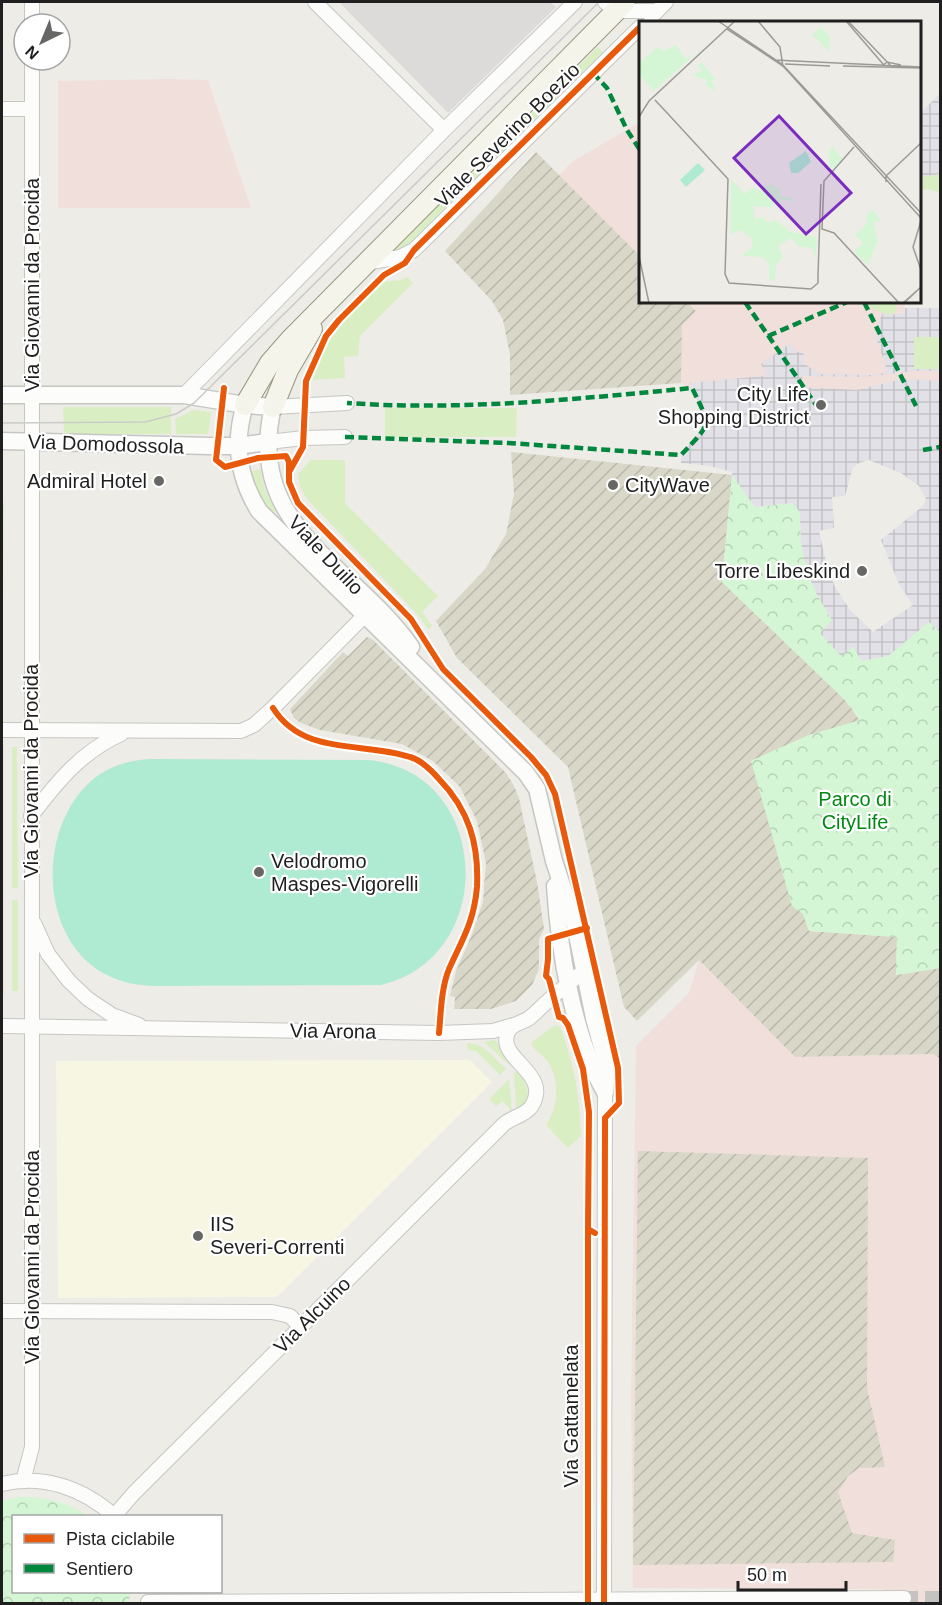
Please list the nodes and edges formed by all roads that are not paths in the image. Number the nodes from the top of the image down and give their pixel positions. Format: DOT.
graph roads {
  1 [pos="315,2"];
  2 [pos="574,2"];
  3 [pos="615,5"];
  4 [pos="662,6"];
  5 [pos="646,21"];
  6 [pos="639,28"];
  7 [pos="32,72"];
  8 [pos="2,109"];
  9 [pos="32,109"];
  10 [pos="444,130"];
  11 [pos="366,263"];
  12 [pos="332,297"];
  13 [pos="2,395"];
  14 [pos="32,395"];
  15 [pos="184,395"];
  16 [pos="347,403"];
  17 [pos="245,405"];
  18 [pos="273,407"];
  19 [pos="345,437"];
  20 [pos="2,441"];
  21 [pos="31,441"];
  22 [pos="268,442"];
  23 [pos="237,446"];
  24 [pos="365,615"];
  25 [pos="435,682"];
  26 [pos="2,730"];
  27 [pos="31,730"];
  28 [pos="126,731"];
  29 [pos="31,816"];
  30 [pos="554,861"];
  31 [pos="31,916"];
  32 [pos="584,971"];
  33 [pos="569,984"];
  34 [pos="515,1025"];
  35 [pos="2,1026"];
  36 [pos="32,1026"];
  37 [pos="149,1028"];
  38 [pos="605,1092"];
  39 [pos="2,1311"];
  40 [pos="33,1311"];
  41 [pos="301,1327"];
  42 [pos="23,1480"];
  43 [pos="2,1484"];
  44 [pos="113,1515"];
  45 [pos="115,1515"];
  46 [pos="904,1598"];
  47 [pos="147,1599"];
  48 [pos="604,1600"];
  1 -- 10 [label="street"];
  2 -- 10 [label="street"];
  3 -- 4 [label="street"];
  3 -- 11 [label="main road, Viale Severino Boezio"];
  4 -- 5 [label="street"];
  6 -- 11 [label="street, Viale Severino Boezio"];
  7 -- 9 [label="street, Via Giovanni da Procida"];
  8 -- 9 [label="street"];
  9 -- 14 [label="street, Via Giovanni da Procida"];
  10 -- 15 [label="street"];
  11 -- 12 [label="main road, Viale Severino Boezio"];
  12 -- 17 [label="main road, Viale Severino Boezio"];
  12 -- 18 [label="main road, Viale Severino Boezio"];
  13 -- 14 [label="street"];
  14 -- 15 [label="street"];
  14 -- 21 [label="street, Via Giovanni da Procida"];
  15 -- 17 [label="street"];
  16 -- 18 [label="street"];
  17 -- 18 [label="street"];
  17 -- 23 [label="street, Viale Duilio"];
  18 -- 22 [label="street, Viale Duilio"];
  19 -- 22 [label="street"];
  20 -- 21 [label="street, Via Domodossola"];
  21 -- 23 [label="street, Via Domodossola"];
  21 -- 27 [label="street, Via Giovanni da Procida"];
  22 -- 23 [label="street, Via Domodossola"];
  22 -- 25 [label="street, Viale Duilio"];
  23 -- 24 [label="street, Viale Duilio"];
  24 -- 25 [label="street, Viale Duilio"];
  24 -- 28 [label="street"];
  25 -- 30 [label="street, Viale Duilio"];
  26 -- 27 [label="street"];
  27 -- 28 [label="street"];
  27 -- 29 [label="street, Via Giovanni da Procida"];
  28 -- 29 [label="street"];
  29 -- 31 [label="street, Via Giovanni da Procida"];
  30 -- 32 [label="street, Viale Duilio"];
  30 -- 33 [label="street, Viale Duilio"];
  31 -- 36 [label="street, Via Giovanni da Procida"];
  31 -- 37 [label="street, Via Arona"];
  32 -- 33 [label="street"];
  32 -- 38 [label="street, Viale Duilio"];
  33 -- 34 [label="street"];
  33 -- 38 [label="street, Viale Duilio"];
  34 -- 37 [label="street, Via Arona"];
  34 -- 41 [label="street, Via Alcuino"];
  35 -- 36 [label="street, Via Arona"];
  36 -- 37 [label="street, Via Arona"];
  36 -- 40 [label="street, Via Giovanni da Procida"];
  38 -- 48 [label="street, Via Gattamelata"];
  39 -- 40 [label="street"];
  40 -- 41 [label="street"];
  40 -- 42 [label="street, Via Giovanni da Procida"];
  41 -- 45 [label="street, Via Alcuino"];
  42 -- 43 [label="street"];
  42 -- 44 [label="street"];
  46 -- 48 [label="street"];
  47 -- 48 [label="street"];
}
